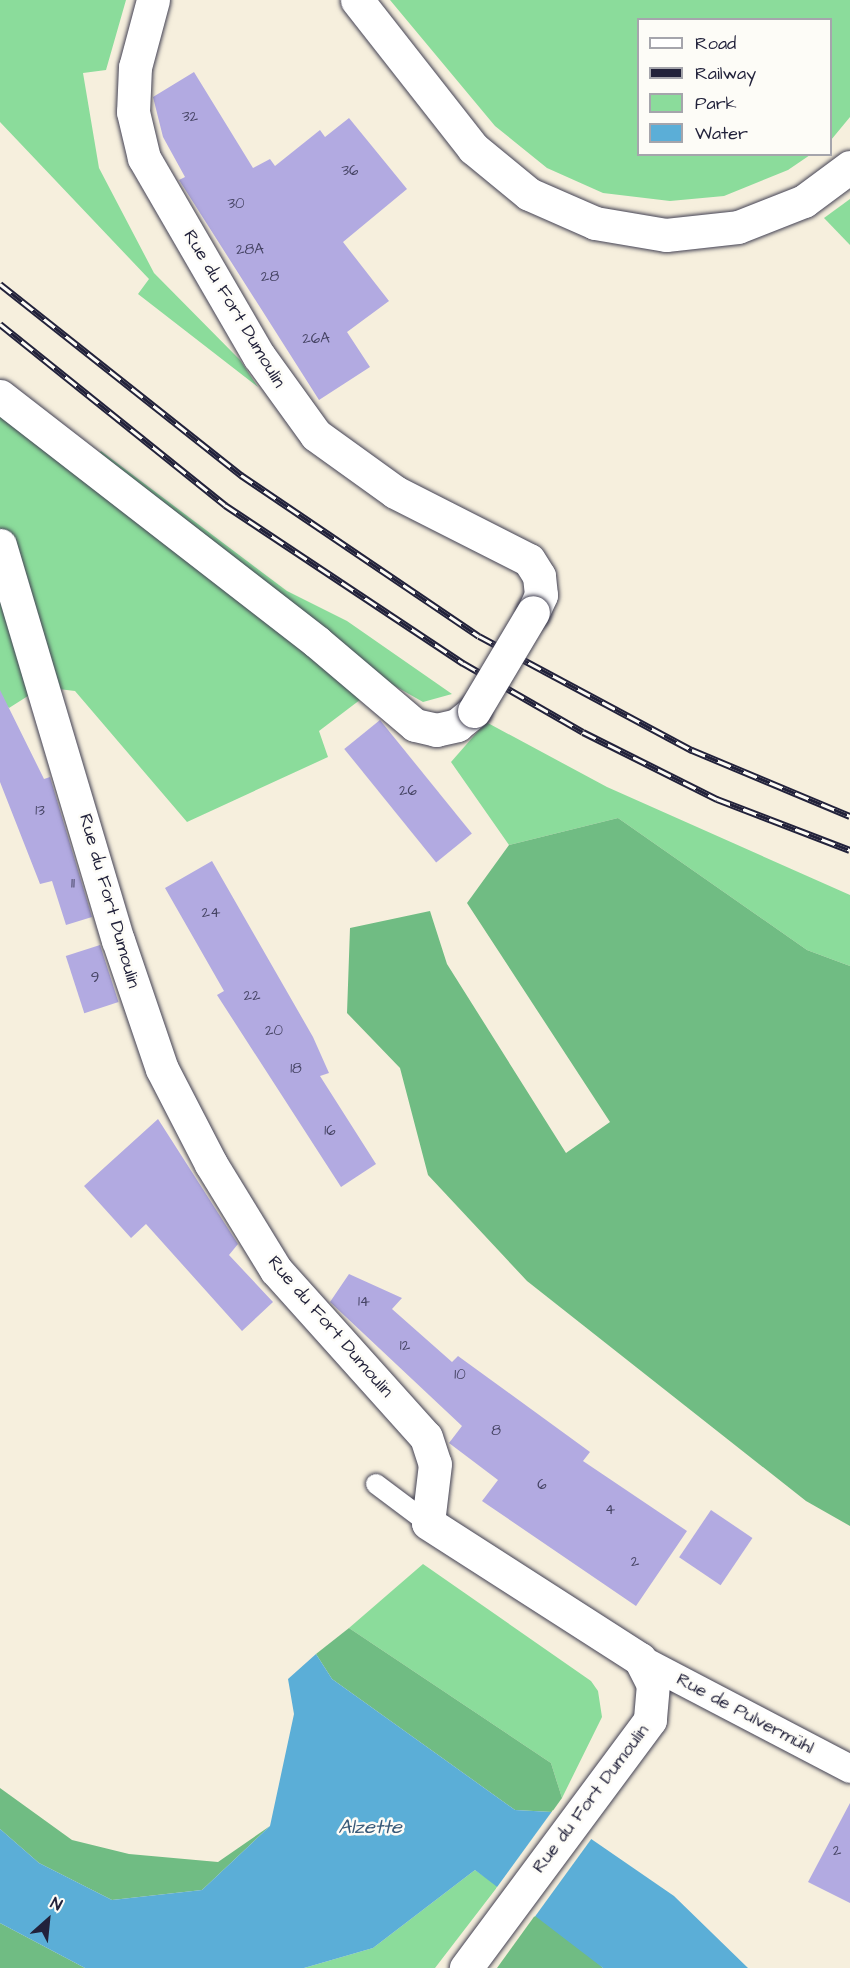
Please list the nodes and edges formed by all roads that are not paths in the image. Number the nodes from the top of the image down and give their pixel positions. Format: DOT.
graph roads {
  1 [pos="153,0"];
  2 [pos="357,0"];
  3 [pos="850,167"];
  4 [pos="0,396"];
  5 [pos="0,545"];
  6 [pos="376,1484"];
  7 [pos="428,1523"];
  8 [pos="639,1659"];
  9 [pos="850,1769"];
  10 [pos="466,1968"];
  1 -- 4 [label="street, Rue du Fort Dumoulin, bridge"];
  2 -- 3 [label="street"];
  5 -- 7 [label="street, Rue du Fort Dumoulin"];
  6 -- 7 [label="lane"];
  7 -- 8 [label="street, Rue du Fort Dumoulin"];
  8 -- 9 [label="street, Rue de Pulvermühl"];
  8 -- 10 [label="street, Rue du Fort Dumoulin"];
}
